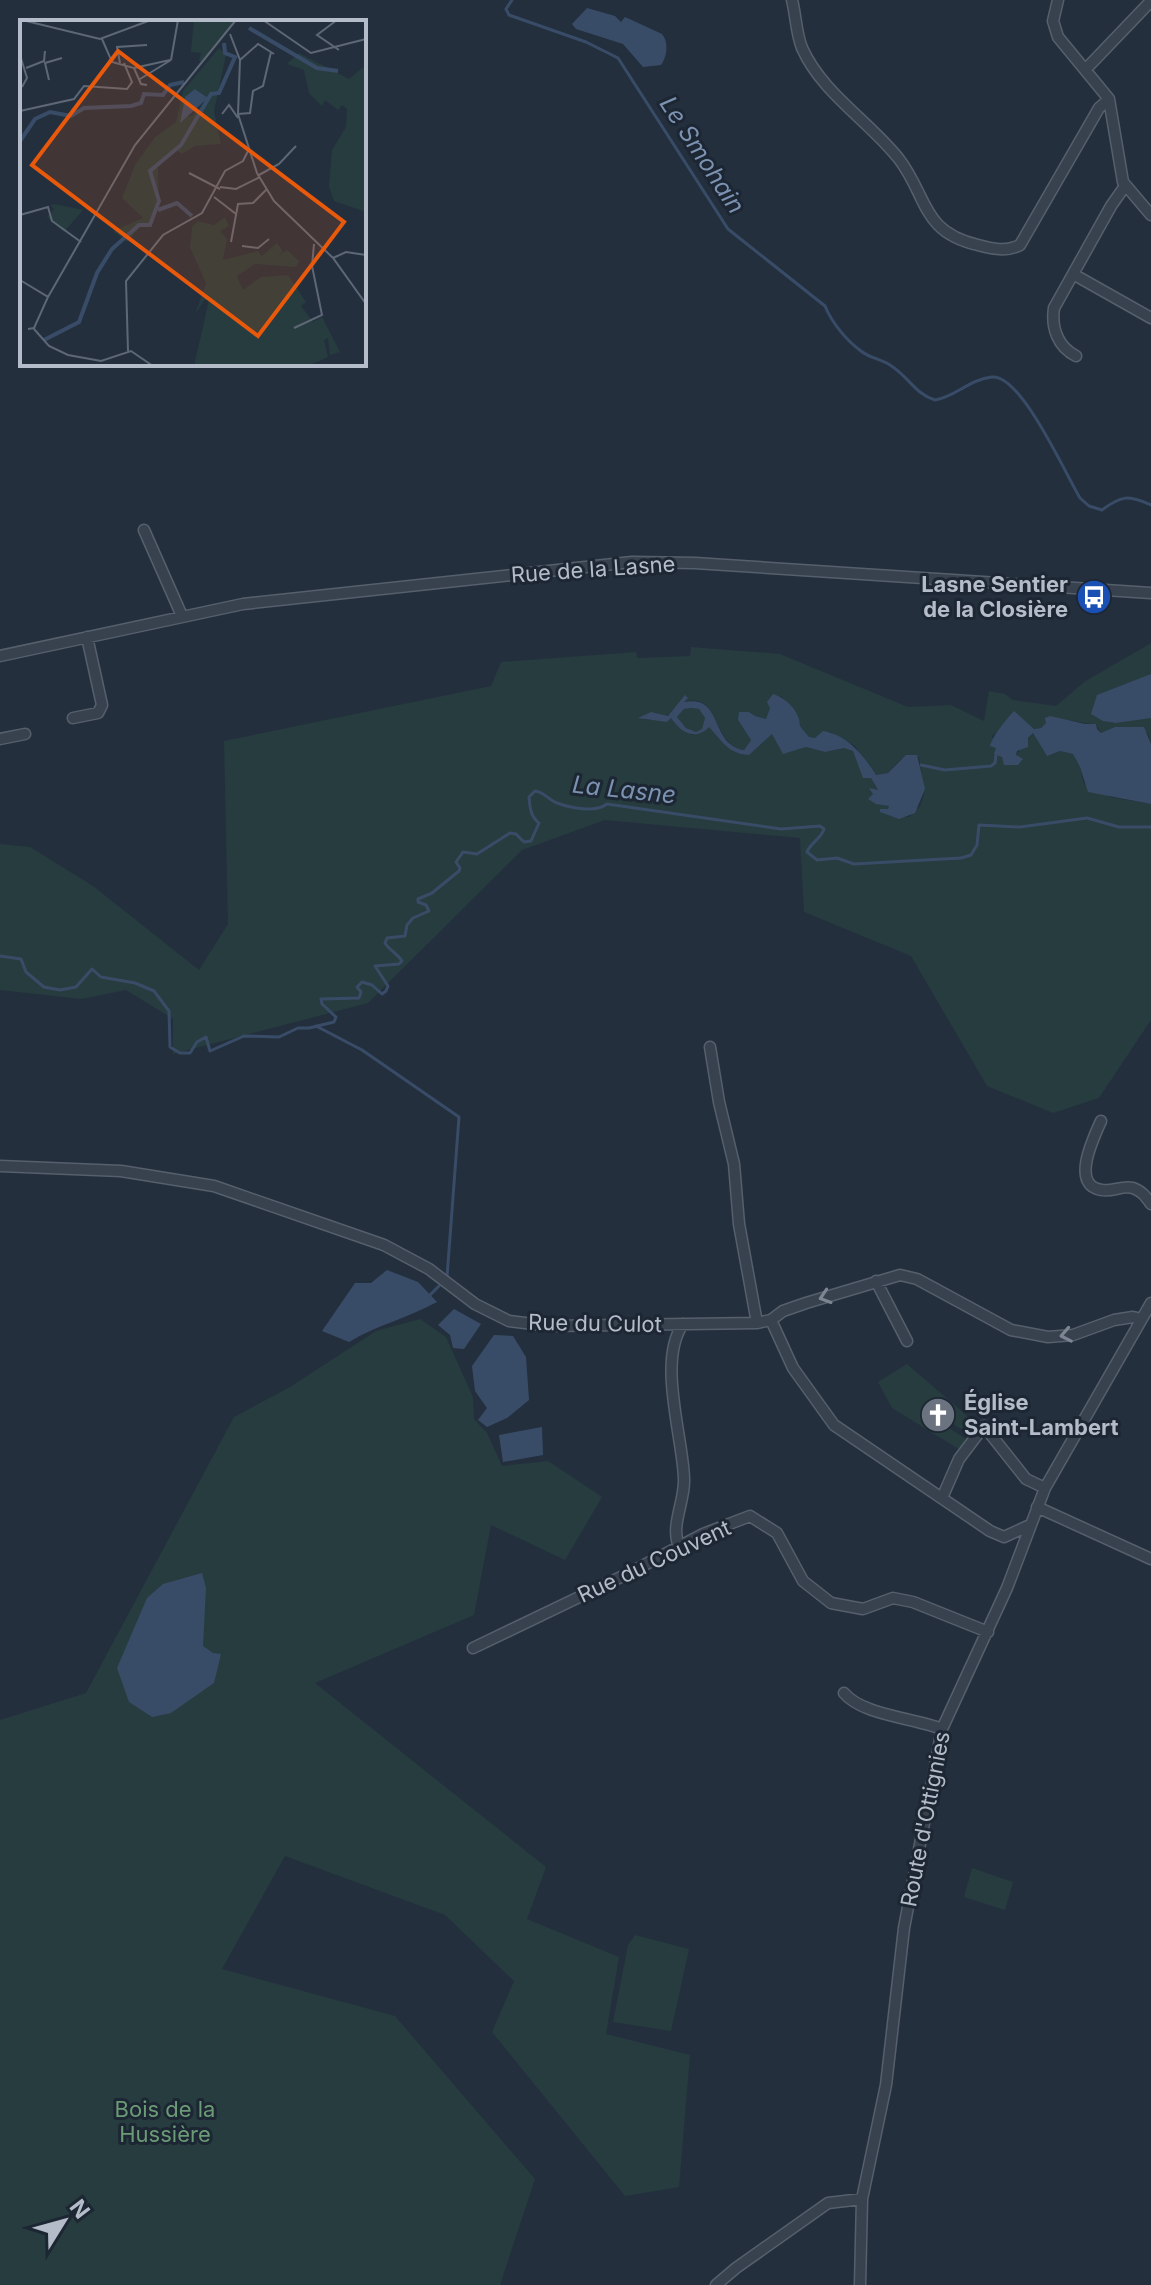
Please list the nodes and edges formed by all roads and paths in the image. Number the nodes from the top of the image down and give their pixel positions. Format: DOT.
graph roads {
  1 [pos="792,0"];
  2 [pos="1058,0"];
  3 [pos="1151,1"];
  4 [pos="1085,70"];
  5 [pos="1109,99"];
  6 [pos="1125,186"];
  7 [pos="1151,215"];
  8 [pos="1073,274"];
  9 [pos="1151,318"];
  10 [pos="1076,356"];
  11 [pos="144,530"];
  12 [pos="1151,593"];
  13 [pos="182,616"];
  14 [pos="87,637"];
  15 [pos="0,656"];
  16 [pos="73,718"];
  17 [pos="25,734"];
  18 [pos="0,739"];
  19 [pos="710,1047"];
  20 [pos="1101,1121"];
  21 [pos="0,1166"];
  22 [pos="1151,1204"];
  23 [pos="876,1281"];
  24 [pos="1151,1303"];
  25 [pos="1141,1319"];
  26 [pos="771,1320"];
  27 [pos="757,1323"];
  28 [pos="683,1324"];
  29 [pos="907,1341"];
  30 [pos="1045,1488"];
  31 [pos="942,1498"];
  32 [pos="1037,1507"];
  33 [pos="1029,1525"];
  34 [pos="1004,1537"];
  35 [pos="679,1547"];
  36 [pos="1021,1547"];
  37 [pos="1151,1559"];
  38 [pos="988,1632"];
  39 [pos="473,1648"];
  40 [pos="844,1693"];
  41 [pos="942,1729"];
  42 [pos="862,2199"];
  43 [pos="716,2285"];
  44 [pos="860,2285"];
  1 -- 5 [label="street"];
  2 -- 4 [label="street"];
  3 -- 4 [label="street"];
  4 -- 5 [label="street"];
  5 -- 6 [label="street"];
  6 -- 7 [label="street"];
  6 -- 8 [label="street"];
  8 -- 9 [label="street"];
  8 -- 10 [label="street"];
  11 -- 13 [label="street"];
  12 -- 13 [label="street, Rue de la Lasne"];
  13 -- 14 [label="street, Rue de la Lasne"];
  14 -- 15 [label="street, Rue de la Lasne"];
  14 -- 16 [label="street"];
  17 -- 18 [label="street"];
  19 -- 27 [label="street"];
  20 -- 22 [label="street"];
  21 -- 28 [label="street, Rue du Culot"];
  25 -- 23 [label="street, Rue du Culot, one-way"];
  23 -- 26 [label="street, Rue du Culot, one-way"];
  23 -- 29 [label="street"];
  24 -- 25 [label="street, Route d'Ottignies"];
  25 -- 30 [label="street, Route d'Ottignies"];
  26 -- 27 [label="street, Rue du Culot"];
  26 -- 31 [label="street"];
  27 -- 28 [label="street, Rue du Culot"];
  28 -- 35 [label="street"];
  30 -- 31 [label="street"];
  30 -- 32 [label="street, Route d'Ottignies"];
  31 -- 34 [label="street"];
  32 -- 33 [label="street, Route d'Ottignies"];
  32 -- 37 [label="street"];
  33 -- 34 [label="street"];
  33 -- 36 [label="street, Route d'Ottignies"];
  34 -- 36 [label="street"];
  35 -- 38 [label="street, Rue du Couvent"];
  35 -- 39 [label="street, Rue du Couvent"];
  36 -- 38 [label="street, Route d'Ottignies"];
  38 -- 41 [label="street, Route d'Ottignies"];
  40 -- 41 [label="street"];
  41 -- 42 [label="street, Route d'Ottignies"];
  42 -- 43 [label="street"];
  42 -- 44 [label="street, Route d'Ottignies"];
}
